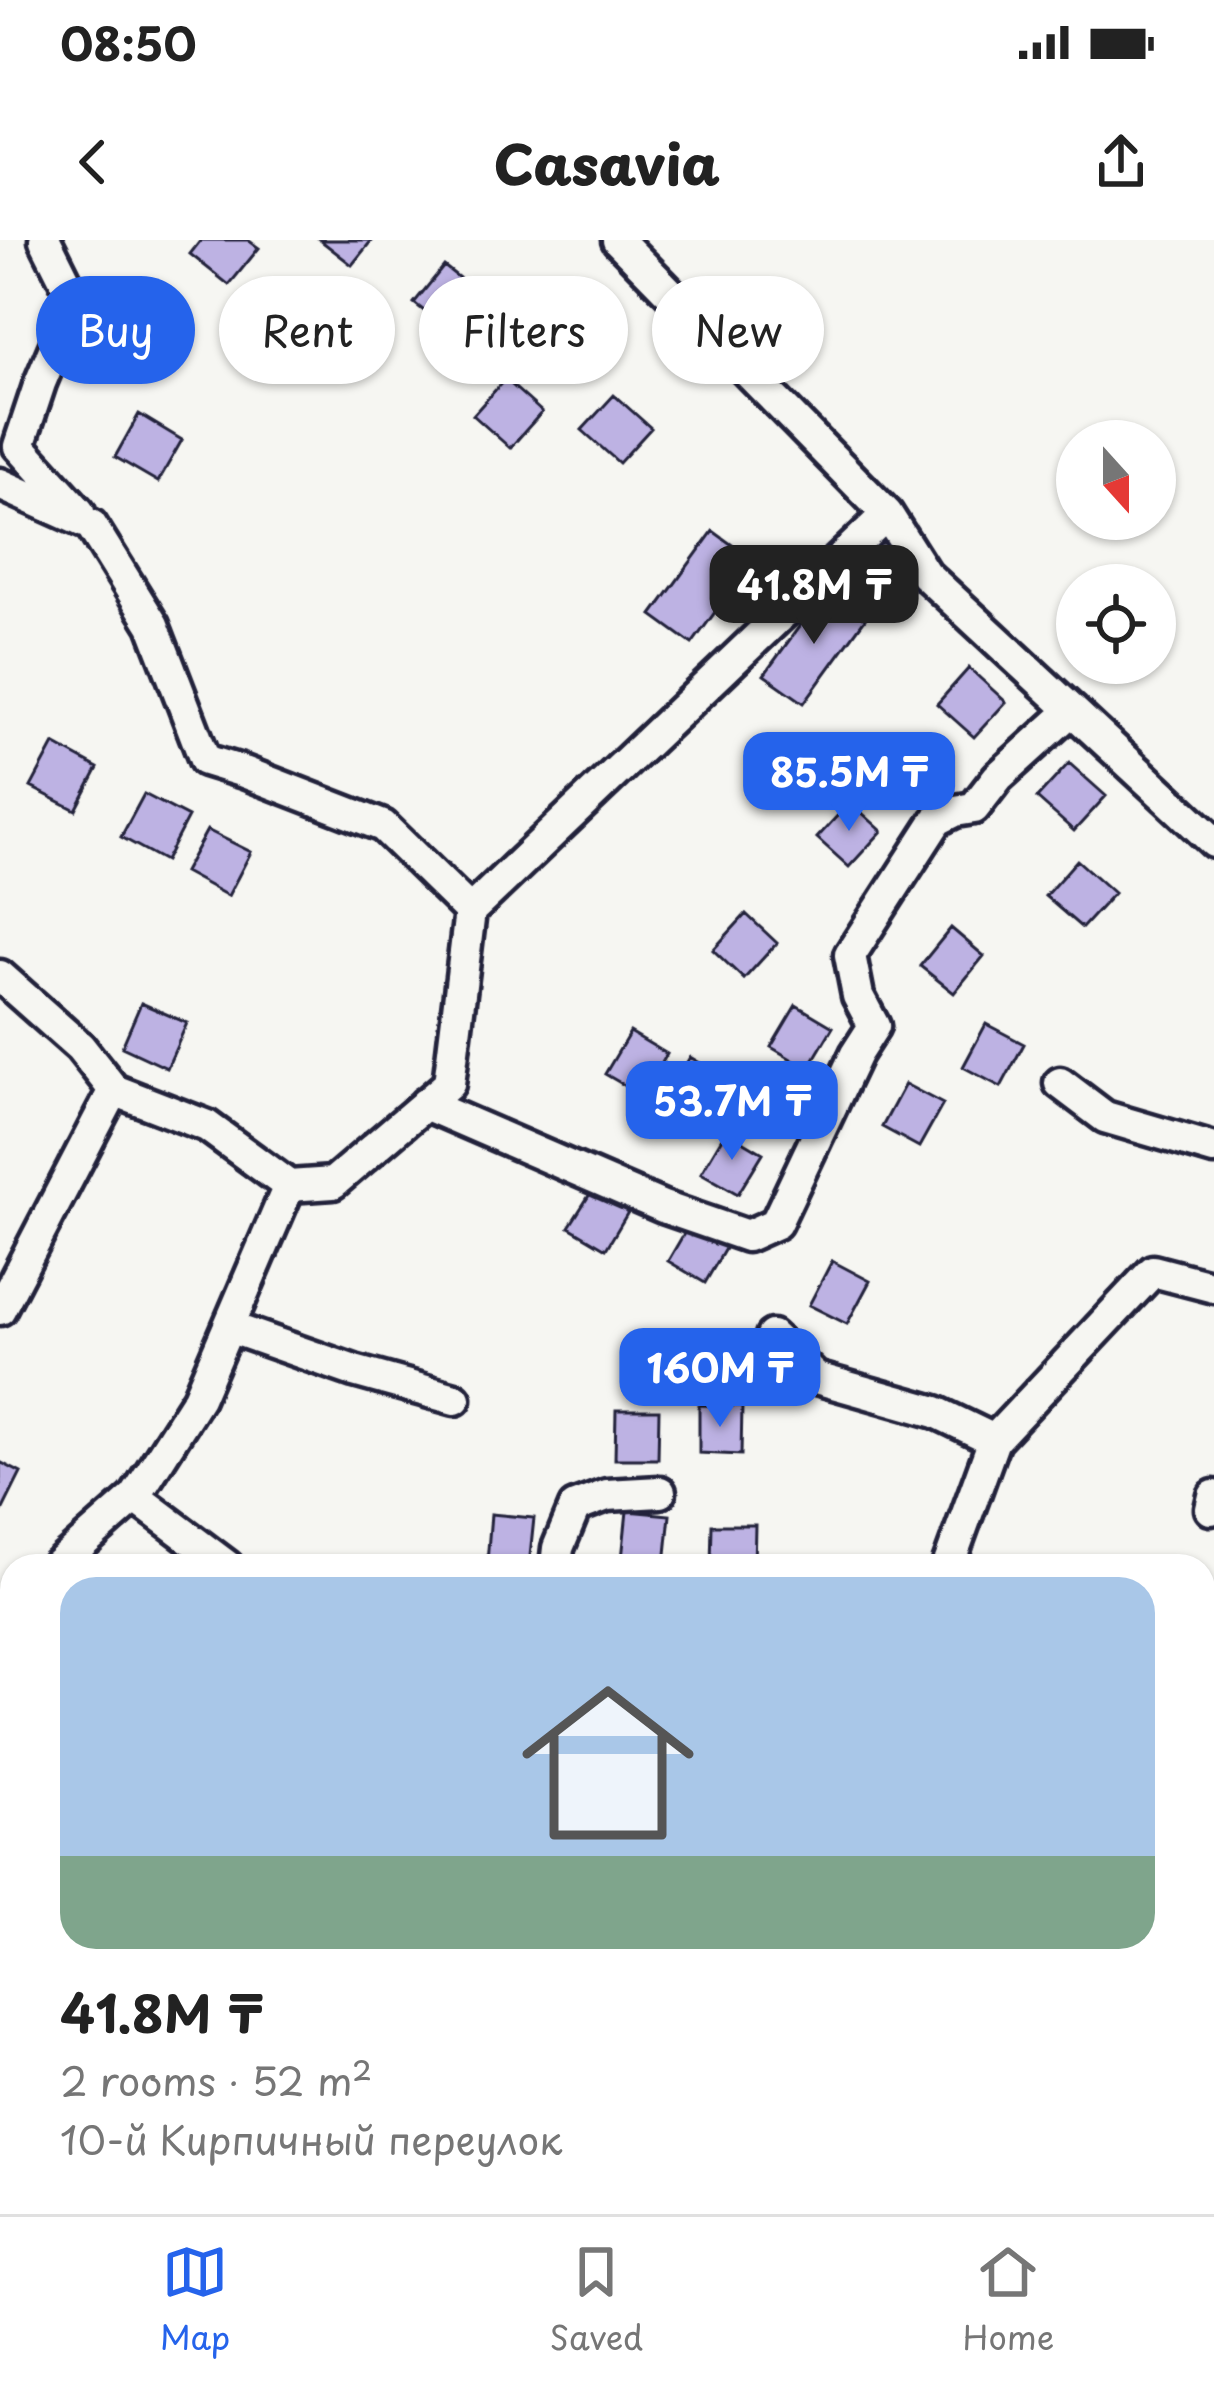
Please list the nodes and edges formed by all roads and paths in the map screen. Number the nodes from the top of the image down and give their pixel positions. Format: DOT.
graph roads {
  1 [pos="44,240"];
  2 [pos="618,240"];
  3 [pos="0,484"];
  4 [pos="887,514"];
  5 [pos="91,525"];
  6 [pos="1072,710"];
  7 [pos="1214,842"];
  8 [pos="470,910"];
  9 [pos="0,976"];
  10 [pos="1060,1083"];
  11 [pos="114,1090"];
  12 [pos="425,1104"];
  13 [pos="1214,1149"];
  14 [pos="289,1186"];
  15 [pos="1214,1287"];
  16 [pos="0,1309"];
  17 [pos="229,1327"];
  18 [pos="772,1336"];
  19 [pos="455,1400"];
  20 [pos="994,1439"];
  21 [pos="659,1492"];
  22 [pos="135,1497"];
  23 [pos="71,1554"];
  24 [pos="211,1554"];
  25 [pos="557,1554"];
  26 [pos="953,1554"];
  1 -- 5 [label="street"];
  2 -- 4 [label="street"];
  3 -- 5 [label="street"];
  4 -- 6 [label="street"];
  4 -- 8 [label="street"];
  5 -- 8 [label="street"];
  6 -- 7 [label="street"];
  6 -- 12 [label="street"];
  8 -- 12 [label="street"];
  9 -- 11 [label="street"];
  10 -- 13 [label="street"];
  11 -- 14 [label="street"];
  11 -- 16 [label="street"];
  12 -- 14 [label="street"];
  14 -- 17 [label="street"];
  15 -- 20 [label="street"];
  17 -- 19 [label="street"];
  17 -- 22 [label="street"];
  18 -- 20 [label="street"];
  20 -- 26 [label="street"];
  21 -- 25 [label="street"];
  22 -- 23 [label="street"];
  22 -- 24 [label="street"];
}
